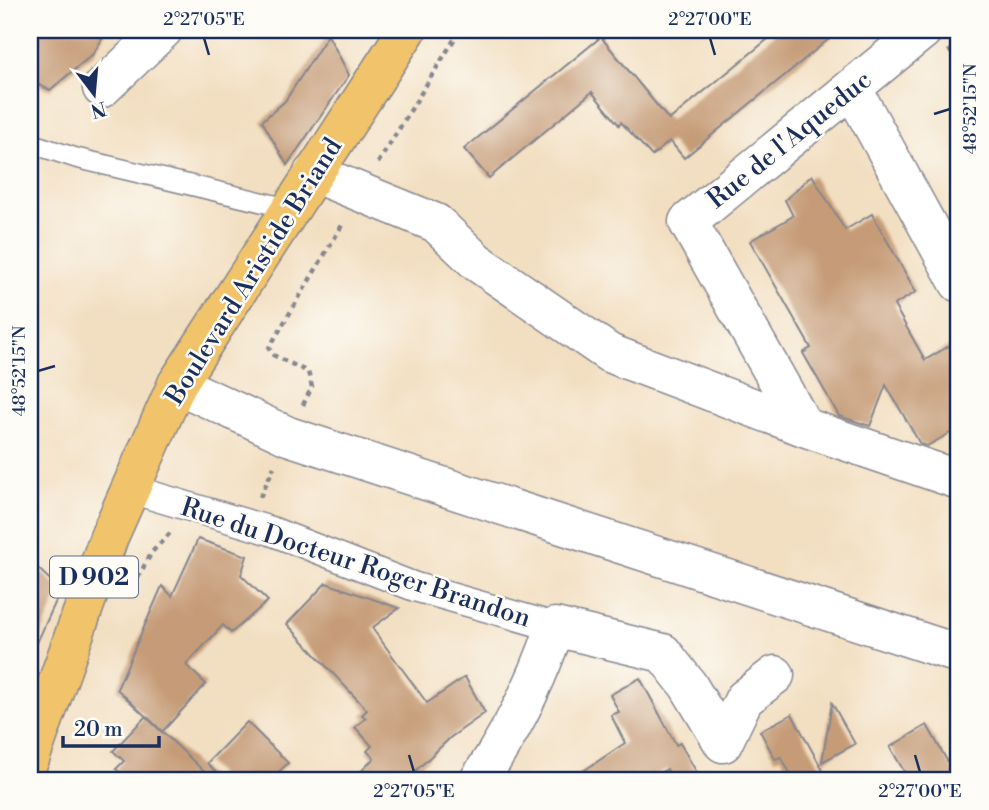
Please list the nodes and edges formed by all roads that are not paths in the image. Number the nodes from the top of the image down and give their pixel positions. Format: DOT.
graph roads {
  1 [pos="163,30"];
  2 [pos="407,30"];
  3 [pos="923,30"];
  4 [pos="102,88"];
  5 [pos="852,88"];
  6 [pos="30,143"];
  7 [pos="313,173"];
  8 [pos="290,209"];
  9 [pos="959,283"];
  10 [pos="177,384"];
  11 [pos="804,427"];
  12 [pos="959,480"];
  13 [pos="130,489"];
  14 [pos="555,626"];
  15 [pos="959,654"];
  16 [pos="775,675"];
  17 [pos="30,759"];
  18 [pos="479,780"];
  1 -- 4 [label="street"];
  2 -- 7 [label="main road, Boulevard Aristide Briand / D 902"];
  3 -- 5 [label="street, Rue de l'Aqueduc"];
  5 -- 9 [label="street"];
  5 -- 11 [label="street, Rue de l'Aqueduc"];
  6 -- 8 [label="lane"];
  7 -- 8 [label="main road, Boulevard Aristide Briand / D 902"];
  7 -- 11 [label="street"];
  8 -- 10 [label="main road, Boulevard Aristide Briand / D 902"];
  10 -- 13 [label="main road, Boulevard Aristide Briand / D 902"];
  10 -- 15 [label="street"];
  11 -- 12 [label="street"];
  13 -- 14 [label="street, Rue du Docteur Roger Brandon"];
  13 -- 17 [label="main road, Boulevard Aristide Briand / D 902"];
  14 -- 16 [label="street, Rue du Docteur Roger Brandon"];
  14 -- 18 [label="street"];
}
